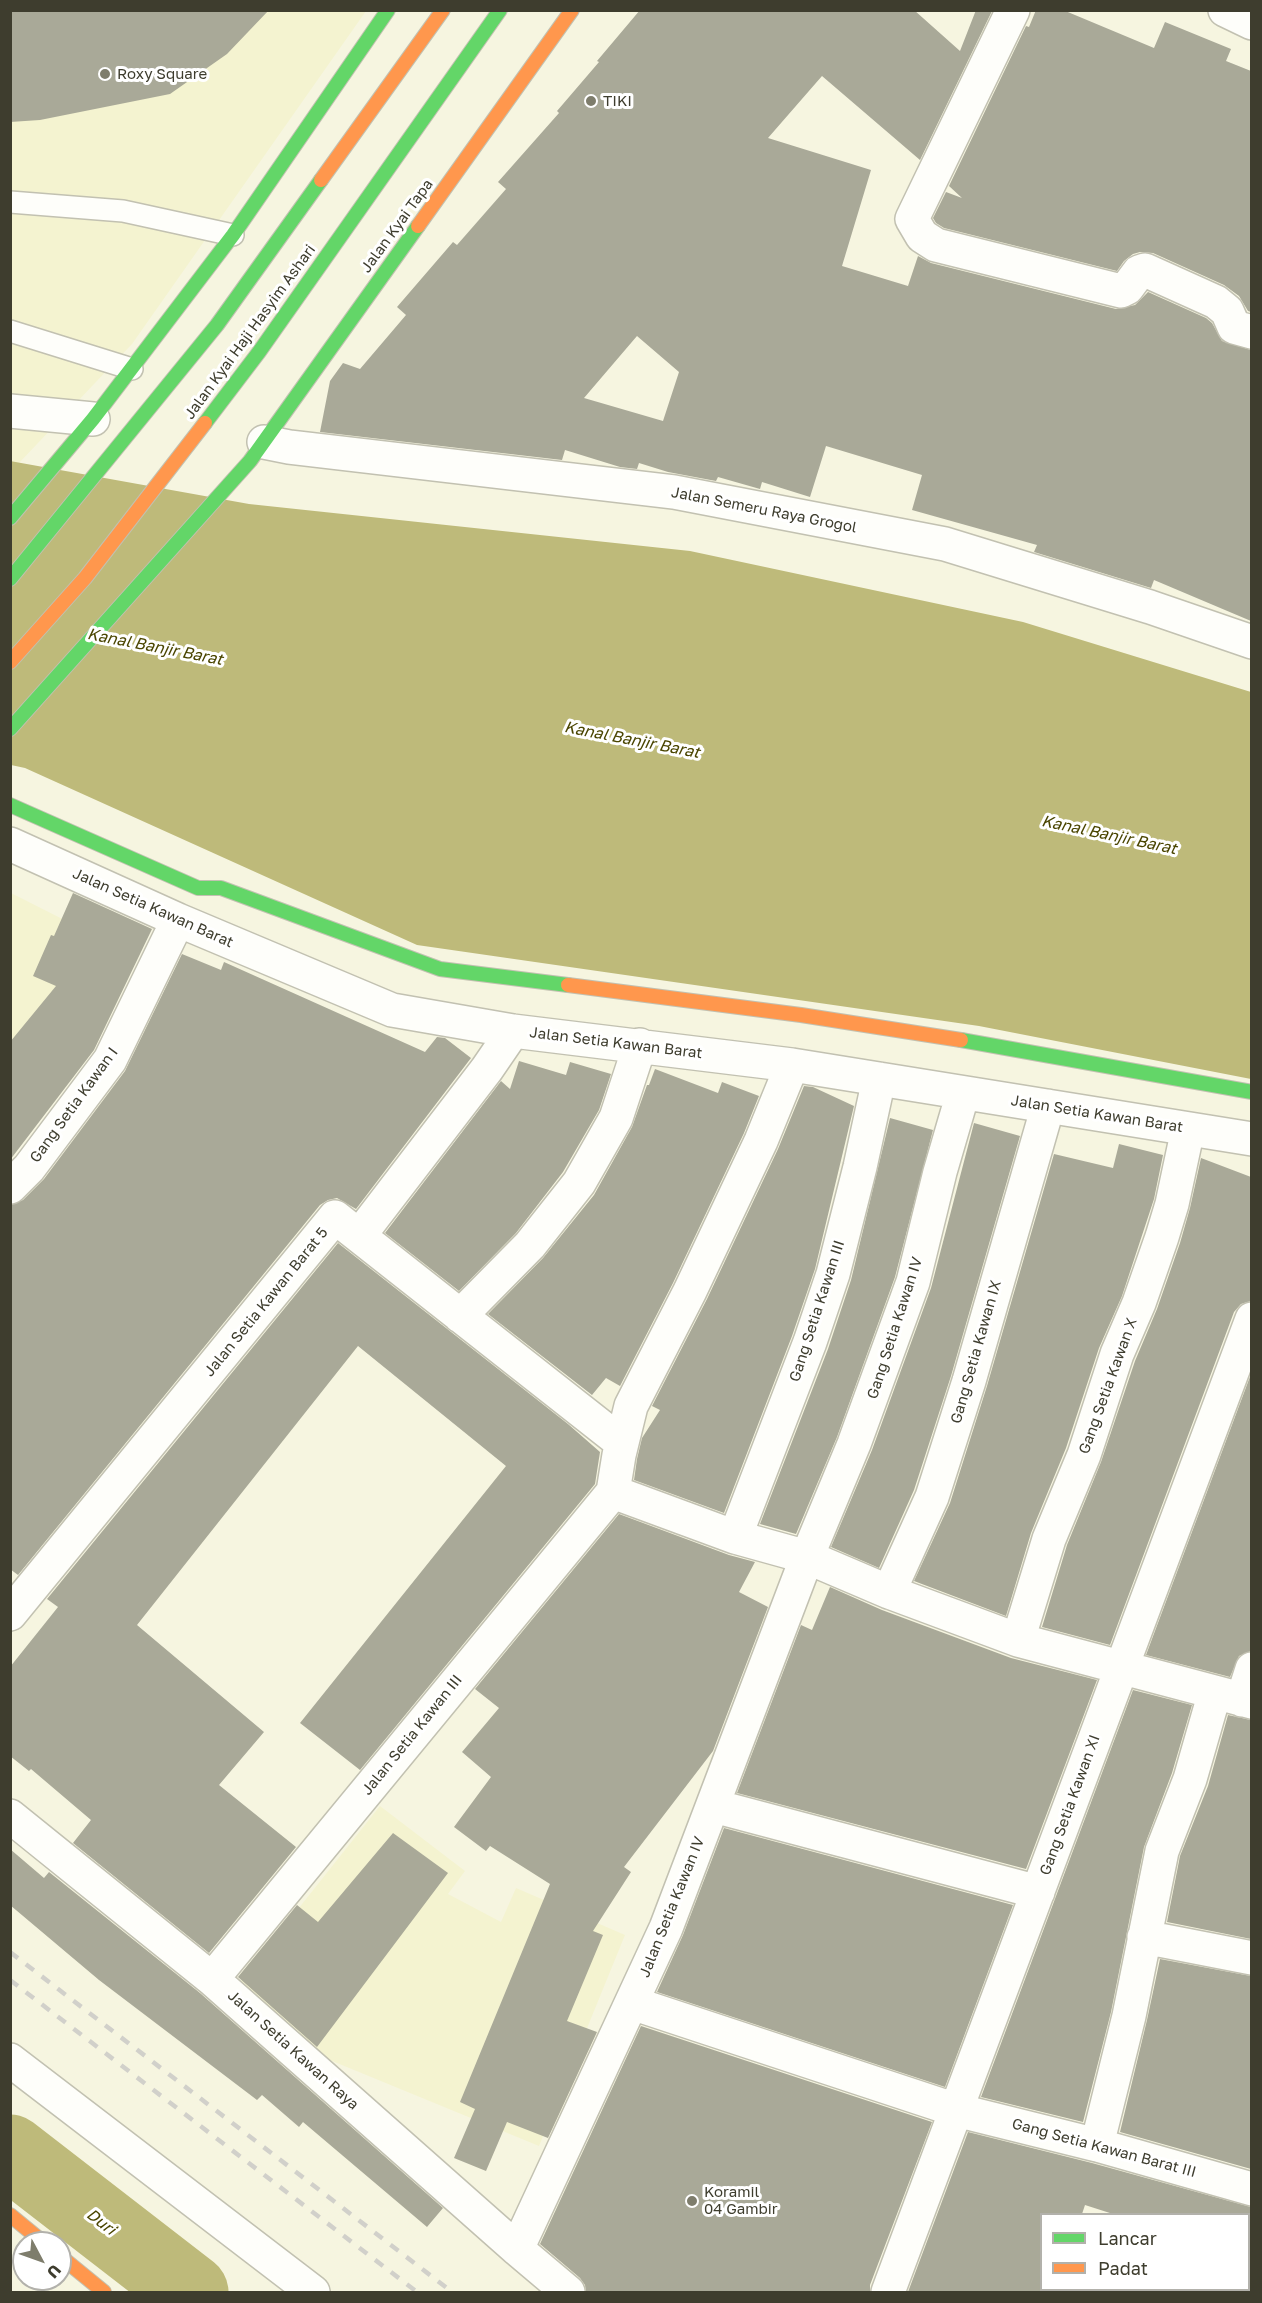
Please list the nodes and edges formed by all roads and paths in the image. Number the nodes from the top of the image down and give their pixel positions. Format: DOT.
graph roads {
  1 [pos="388,10"];
  2 [pos="443,10"];
  3 [pos="500,10"];
  4 [pos="572,10"];
  5 [pos="1013,10"];
  6 [pos="1225,10"];
  7 [pos="1251,24"];
  8 [pos="10,202"];
  9 [pos="233,235"];
  10 [pos="10,331"];
  11 [pos="1251,332"];
  12 [pos="132,369"];
  13 [pos="10,411"];
  14 [pos="93,419"];
  15 [pos="257,451"];
  16 [pos="10,518"];
  17 [pos="10,579"];
  18 [pos="1251,642"];
  19 [pos="10,662"];
  20 [pos="10,729"];
  21 [pos="10,805"];
  22 [pos="10,844"];
  23 [pos="205,874"];
  24 [pos="221,888"];
  25 [pos="178,920"];
  26 [pos="513,1031"];
  27 [pos="640,1045"];
  28 [pos="792,1065"];
  29 [pos="879,1079"];
  30 [pos="1251,1092"];
  31 [pos="963,1093"];
  32 [pos="1048,1106"];
  33 [pos="1188,1129"];
  34 [pos="1251,1139"];
  35 [pos="10,1187"];
  36 [pos="359,1236"];
  37 [pos="460,1316"];
  38 [pos="1251,1319"];
  39 [pos="622,1443"];
  40 [pos="613,1492"];
  41 [pos="735,1537"];
  42 [pos="807,1557"];
  43 [pos="889,1592"];
  44 [pos="16,1596"];
  45 [pos="1018,1640"];
  46 [pos="1120,1666"];
  47 [pos="1251,1669"];
  48 [pos="1236,1698"];
  49 [pos="714,1806"];
  50 [pos="10,1816"];
  51 [pos="1038,1892"];
  52 [pos="1144,1936"];
  53 [pos="1251,1958"];
  54 [pos="212,1978"];
  55 [pos="632,2003"];
  56 [pos="10,2060"];
  57 [pos="956,2110"];
  58 [pos="1097,2145"];
  59 [pos="1251,2189"];
  60 [pos="10,2215"];
  61 [pos="29,2231"];
  62 [pos="517,2249"];
  63 [pos="72,2266"];
  64 [pos="104,2292"];
  65 [pos="313,2292"];
  66 [pos="568,2292"];
  67 [pos="888,2292"];
  1 -- 9 [label="main road"];
  2 -- 17 [label="main road, Jalan Kyai Haji Hasyim Ashari"];
  3 -- 19 [label="main road, Jalan Kyai Haji Hasyim Ashari"];
  4 -- 15 [label="main road, Jalan Kyai Tapa"];
  5 -- 11 [label="street"];
  6 -- 7 [label="street"];
  8 -- 9 [label="lane"];
  9 -- 12 [label="main road"];
  10 -- 12 [label="lane"];
  12 -- 14 [label="main road"];
  13 -- 14 [label="street"];
  14 -- 16 [label="main road"];
  15 -- 18 [label="street, Jalan Semeru Raya Grogol"];
  15 -- 20 [label="main road"];
  21 -- 24 [label="main road"];
  22 -- 25 [label="street, Jalan Setia Kawan Barat"];
  23 -- 24 [label="main road"];
  24 -- 30 [label="main road"];
  25 -- 26 [label="street, Jalan Setia Kawan Barat"];
  25 -- 35 [label="street, Gang Setia Kawan I"];
  26 -- 27 [label="street, Jalan Setia Kawan Barat"];
  26 -- 36 [label="street"];
  27 -- 28 [label="street, Jalan Setia Kawan Barat"];
  27 -- 37 [label="street"];
  28 -- 29 [label="street, Jalan Setia Kawan Barat"];
  28 -- 39 [label="street"];
  29 -- 31 [label="street, Jalan Setia Kawan Barat"];
  29 -- 41 [label="street, Gang Setia Kawan III"];
  31 -- 32 [label="street, Jalan Setia Kawan Barat"];
  31 -- 42 [label="street, Gang Setia Kawan IV"];
  32 -- 33 [label="street, Jalan Setia Kawan Barat"];
  32 -- 43 [label="street, Gang Setia Kawan IX"];
  33 -- 34 [label="street, Jalan Setia Kawan Barat"];
  33 -- 45 [label="street, Gang Setia Kawan X"];
  36 -- 37 [label="street, Jalan Setia Kawan Barat 5"];
  36 -- 44 [label="street, Jalan Setia Kawan Barat 5"];
  37 -- 39 [label="street, Jalan Setia Kawan Barat 5"];
  38 -- 46 [label="street, Gang Setia Kawan XI"];
  39 -- 40 [label="street"];
  40 -- 41 [label="street"];
  40 -- 54 [label="street, Jalan Setia Kawan III"];
  41 -- 42 [label="street"];
  42 -- 43 [label="street"];
  42 -- 49 [label="street, Jalan Setia Kawan IV"];
  43 -- 45 [label="street"];
  45 -- 46 [label="street"];
  46 -- 48 [label="street"];
  46 -- 51 [label="street, Gang Setia Kawan XI"];
  47 -- 48 [label="street"];
  48 -- 52 [label="street"];
  49 -- 51 [label="street"];
  49 -- 55 [label="street, Jalan Setia Kawan IV"];
  50 -- 54 [label="street, Jalan Setia Kawan Raya"];
  51 -- 57 [label="street, Gang Setia Kawan XI"];
  52 -- 53 [label="street"];
  52 -- 58 [label="street"];
  54 -- 62 [label="street, Jalan Setia Kawan Raya"];
  55 -- 57 [label="street, Gang Setia Kawan Barat III"];
  55 -- 62 [label="street, Jalan Setia Kawan IV"];
  56 -- 65 [label="street"];
  57 -- 58 [label="street, Gang Setia Kawan Barat III"];
  57 -- 67 [label="street, Gang Setia Kawan XI"];
  58 -- 59 [label="street, Gang Setia Kawan Barat III"];
  60 -- 61 [label="main road"];
  62 -- 66 [label="street, Jalan Setia Kawan Raya"];
  63 -- 64 [label="main road"];
}
